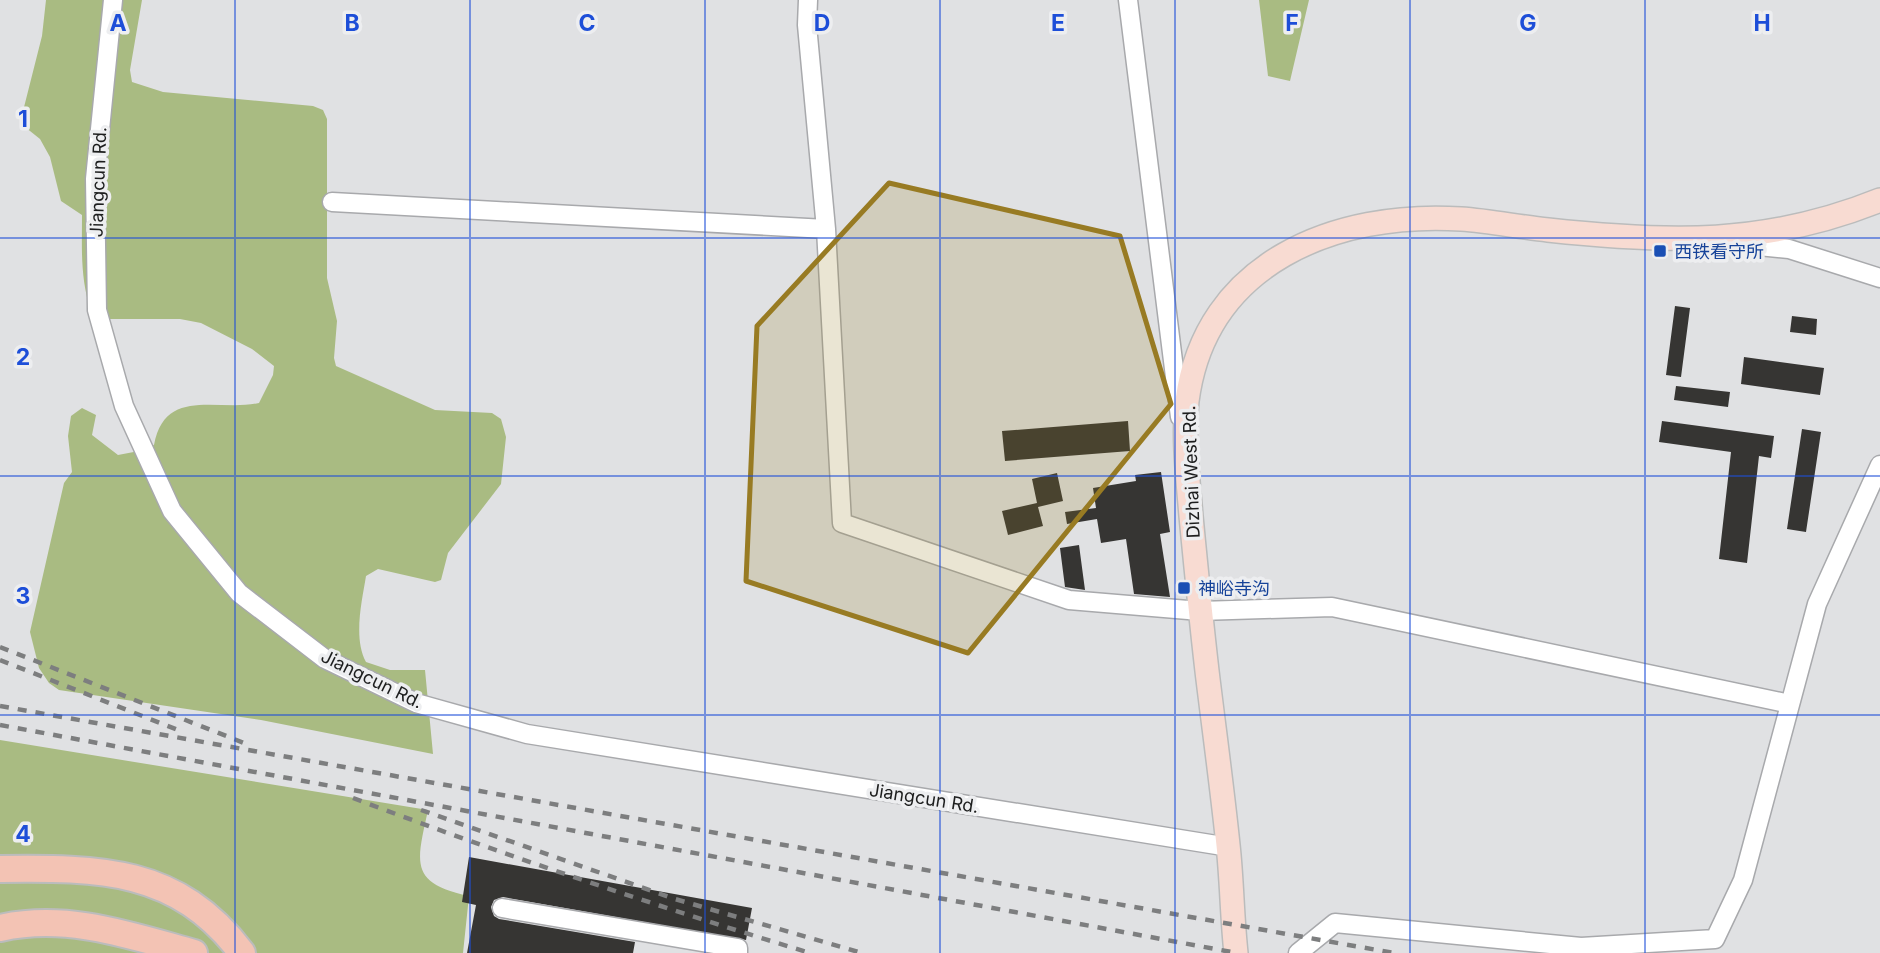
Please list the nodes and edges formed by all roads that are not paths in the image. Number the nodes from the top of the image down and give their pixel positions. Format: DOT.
graph roads {
  1 [pos="113,0"];
  2 [pos="808,0"];
  3 [pos="1128,0"];
  4 [pos="1880,200"];
  5 [pos="332,202"];
  6 [pos="826,229"];
  7 [pos="1689,240"];
  8 [pos="1880,278"];
  9 [pos="1880,466"];
  10 [pos="1188,479"];
  11 [pos="1200,611"];
  12 [pos="1790,704"];
  13 [pos="1228,848"];
  14 [pos="0,869"];
  15 [pos="502,908"];
  16 [pos="0,928"];
  17 [pos="189,952"];
  18 [pos="242,953"];
  19 [pos="738,953"];
  20 [pos="1236,953"];
  21 [pos="1298,953"];
  1 -- 13 [label="street, Jiangcun Rd."];
  2 -- 6 [label="street"];
  3 -- 10 [label="street"];
  4 -- 7 [label="main road, Dizhai West Rd."];
  5 -- 6 [label="street"];
  6 -- 11 [label="street"];
  7 -- 8 [label="street"];
  7 -- 10 [label="main road, Dizhai West Rd."];
  9 -- 12 [label="street"];
  10 -- 11 [label="main road, Dizhai West Rd."];
  11 -- 12 [label="street"];
  11 -- 13 [label="main road, Dizhai West Rd."];
  12 -- 21 [label="street"];
  13 -- 20 [label="main road, Dizhai West Rd."];
  14 -- 18 [label="highway"];
  15 -- 19 [label="street"];
  16 -- 17 [label="highway"];
}
